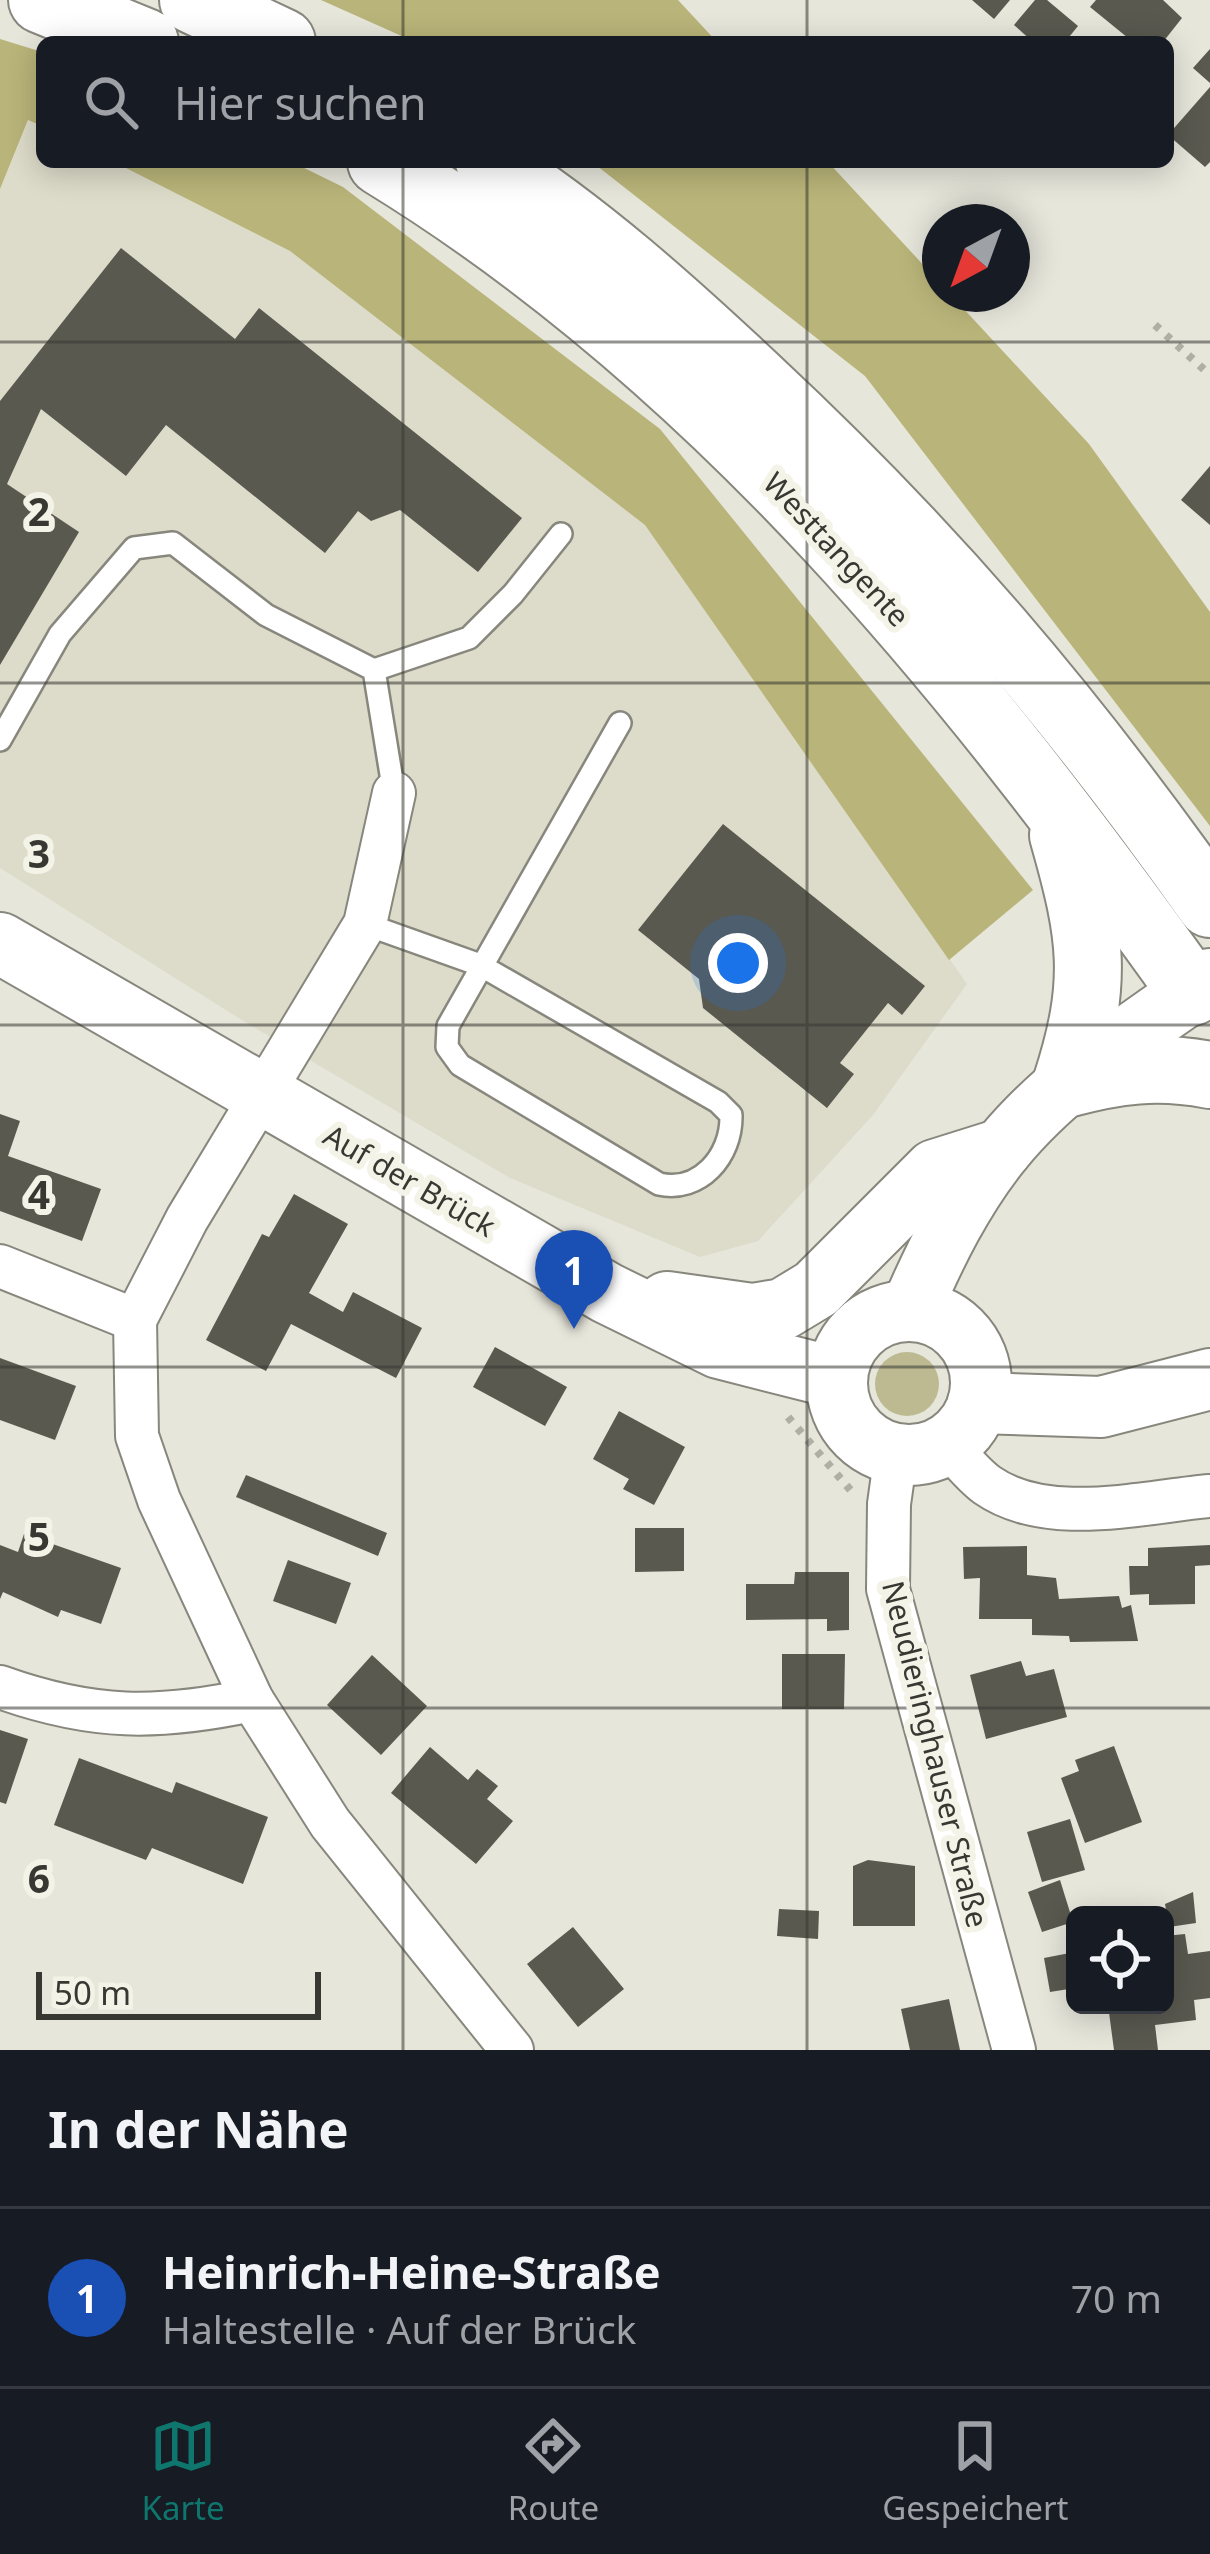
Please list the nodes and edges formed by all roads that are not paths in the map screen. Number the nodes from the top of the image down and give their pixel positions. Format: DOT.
graph roads {
  1 [pos="42,0"];
  2 [pos="193,0"];
  3 [pos="130,36"];
  4 [pos="269,36"];
  5 [pos="389,168"];
  6 [pos="497,168"];
  7 [pos="561,534"];
  8 [pos="374,670"];
  9 [pos="620,723"];
  10 [pos="0,740"];
  11 [pos="394,793"];
  12 [pos="1053,797"];
  13 [pos="1210,904"];
  14 [pos="365,924"];
  15 [pos="0,943"];
  16 [pos="480,965"];
  17 [pos="1204,997"];
  18 [pos="1210,1076"];
  19 [pos="1066,1084"];
  20 [pos="266,1096"];
  21 [pos="1002,1149"];
  22 [pos="0,1266"];
  23 [pos="607,1293"];
  24 [pos="911,1310"];
  25 [pos="135,1321"];
  26 [pos="836,1378"];
  27 [pos="1210,1379"];
  28 [pos="940,1434"];
  29 [pos="1210,1496"];
  30 [pos="0,1687"];
  31 [pos="252,1700"];
  32 [pos="512,2050"];
  33 [pos="1014,2050"];
  1 -- 3 [label="main road"];
  2 -- 4 [label="main road"];
  5 -- 12 [label="main road, Westtangente"];
  6 -- 13 [label="main road, Westtangente"];
  7 -- 8 [label="lane"];
  8 -- 10 [label="lane"];
  8 -- 11 [label="lane"];
  9 -- 16 [label="lane"];
  11 -- 14 [label="street"];
  12 -- 17 [label="main road, Westtangente"];
  12 -- 19 [label="main road"];
  14 -- 16 [label="lane"];
  14 -- 20 [label="street"];
  15 -- 20 [label="main road, Auf der Brück"];
  16 -- 16 [label="lane"];
  17 -- 19 [label="main road"];
  18 -- 19 [label="main road"];
  19 -- 21 [label="main road"];
  20 -- 23 [label="main road, Auf der Brück"];
  20 -- 25 [label="street"];
  21 -- 23 [label="main road"];
  21 -- 24 [label="main road"];
  22 -- 25 [label="street"];
  23 -- 26 [label="main road, Auf der Brück"];
  24 -- 26 [label="main road"];
  24 -- 28 [label="main road"];
  25 -- 31 [label="street"];
  26 -- 28 [label="main road"];
  27 -- 28 [label="main road"];
  28 -- 29 [label="street"];
  28 -- 33 [label="street, Neudieringhauser Straße"];
  30 -- 31 [label="street"];
  31 -- 32 [label="street"];
}
